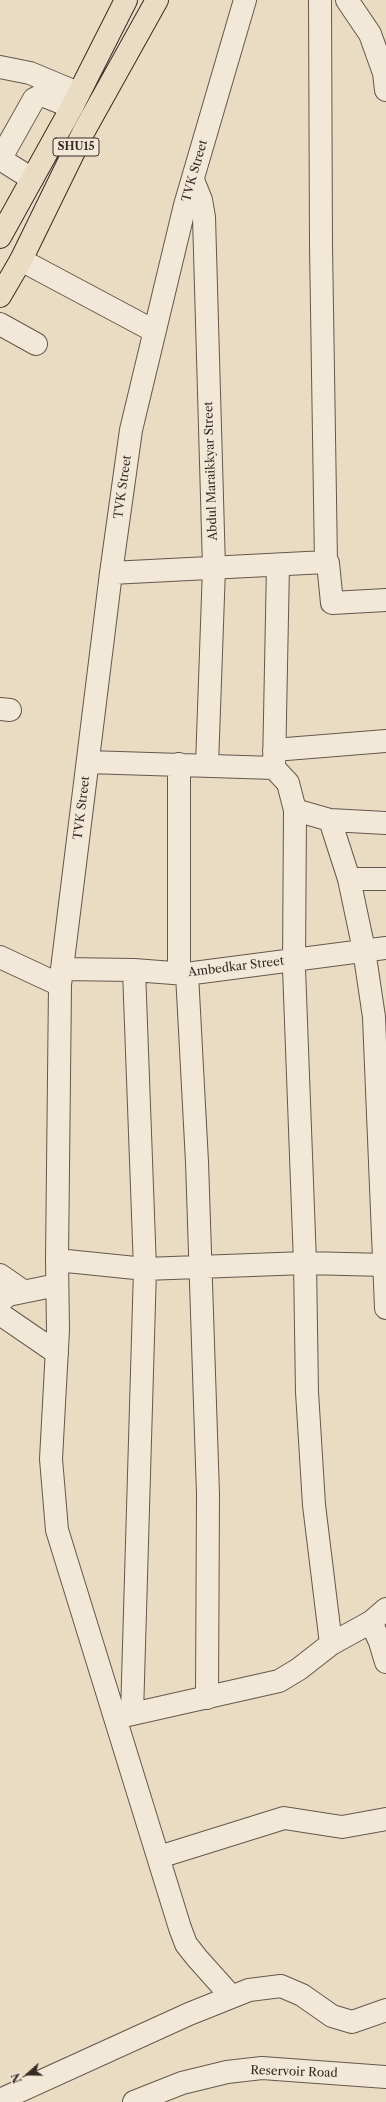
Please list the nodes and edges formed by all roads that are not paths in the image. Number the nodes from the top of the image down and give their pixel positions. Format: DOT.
graph roads {
  1 [pos="126,0"];
  2 [pos="157,0"];
  3 [pos="245,0"];
  4 [pos="320,0"];
  5 [pos="347,0"];
  6 [pos="0,67"];
  7 [pos="0,76"];
  8 [pos="386,90"];
  9 [pos="42,95"];
  10 [pos="76,100"];
  11 [pos="1,157"];
  12 [pos="32,179"];
  13 [pos="192,180"];
  14 [pos="0,237"];
  15 [pos="21,260"];
  16 [pos="0,296"];
  17 [pos="0,324"];
  18 [pos="154,331"];
  19 [pos="36,344"];
  20 [pos="326,562"];
  21 [pos="278,565"];
  22 [pos="214,568"];
  23 [pos="111,573"];
  24 [pos="386,600"];
  25 [pos="386,741"];
  26 [pos="274,759"];
  27 [pos="88,762"];
  28 [pos="179,764"];
  29 [pos="207,764"];
  30 [pos="295,810"];
  31 [pos="330,820"];
  32 [pos="386,823"];
  33 [pos="349,879"];
  34 [pos="386,879"];
  35 [pos="386,948"];
  36 [pos="364,950"];
  37 [pos="0,957"];
  38 [pos="294,960"];
  39 [pos="134,970"];
  40 [pos="183,973"];
  41 [pos="61,977"];
  42 [pos="56,1260"];
  43 [pos="305,1263"];
  44 [pos="385,1265"];
  45 [pos="201,1266"];
  46 [pos="145,1269"];
  47 [pos="0,1275"];
  48 [pos="57,1285"];
  49 [pos="23,1291"];
  50 [pos="0,1302"];
  51 [pos="386,1308"];
  52 [pos="0,1314"];
  53 [pos="57,1353"];
  54 [pos="378,1615"];
  55 [pos="331,1644"];
  56 [pos="386,1662"];
  57 [pos="207,1698"];
  58 [pos="123,1716"];
  59 [pos="386,1819"];
  60 [pos="158,1857"];
  61 [pos="232,1996"];
  62 [pos="386,2010"];
  63 [pos="386,2077"];
  64 [pos="0,2100"];
  65 [pos="134,2102"];
  1 -- 10 [label="main road, SHU15"];
  2 -- 15 [label="main road, SHU15"];
  3 -- 13 [label="street, TVK Street"];
  4 -- 20 [label="street"];
  5 -- 8 [label="street"];
  6 -- 10 [label="street"];
  7 -- 9 [label="street"];
  9 -- 10 [label="street"];
  9 -- 11 [label="street"];
  10 -- 12 [label="main road, SHU15"];
  11 -- 12 [label="street"];
  12 -- 14 [label="main road, SHU15"];
  13 -- 18 [label="street, TVK Street"];
  13 -- 22 [label="street, Abdul Maraikkyar Street"];
  15 -- 16 [label="main road, SHU15"];
  15 -- 18 [label="street"];
  17 -- 19 [label="street"];
  18 -- 23 [label="street, TVK Street"];
  20 -- 21 [label="street"];
  20 -- 24 [label="street"];
  21 -- 22 [label="street"];
  21 -- 26 [label="street"];
  22 -- 23 [label="street"];
  22 -- 29 [label="street, Abdul Maraikkyar Street"];
  23 -- 27 [label="street, TVK Street"];
  25 -- 26 [label="street"];
  26 -- 29 [label="street"];
  26 -- 30 [label="street"];
  27 -- 28 [label="street"];
  27 -- 41 [label="street, TVK Street"];
  28 -- 29 [label="street"];
  28 -- 40 [label="street"];
  30 -- 31 [label="street"];
  30 -- 38 [label="street"];
  31 -- 32 [label="street"];
  31 -- 33 [label="street"];
  33 -- 34 [label="street"];
  33 -- 36 [label="street"];
  35 -- 36 [label="street, Ambedkar Street"];
  36 -- 38 [label="street, Ambedkar Street"];
  36 -- 44 [label="street"];
  37 -- 41 [label="street"];
  38 -- 40 [label="street, Ambedkar Street"];
  38 -- 43 [label="street"];
  39 -- 40 [label="street, Ambedkar Street"];
  39 -- 41 [label="street, Ambedkar Street"];
  39 -- 46 [label="street"];
  40 -- 45 [label="street"];
  41 -- 42 [label="street, TVK Street"];
  42 -- 46 [label="street"];
  42 -- 48 [label="street, TVK Street"];
  43 -- 44 [label="street"];
  43 -- 45 [label="street"];
  43 -- 55 [label="street"];
  44 -- 51 [label="street"];
  45 -- 46 [label="street"];
  45 -- 57 [label="street"];
  46 -- 58 [label="street"];
  47 -- 49 [label="street"];
  48 -- 49 [label="street"];
  48 -- 53 [label="street, TVK Street"];
  49 -- 50 [label="street"];
  52 -- 53 [label="street"];
  53 -- 58 [label="street, TVK Street"];
  54 -- 55 [label="street"];
  54 -- 56 [label="street"];
  55 -- 57 [label="street"];
  57 -- 58 [label="street"];
  58 -- 60 [label="street, TVK Street"];
  59 -- 60 [label="street"];
  60 -- 61 [label="street, TVK Street"];
  61 -- 62 [label="street"];
  61 -- 64 [label="street"];
  63 -- 65 [label="street, Reservoir Road"];
}
